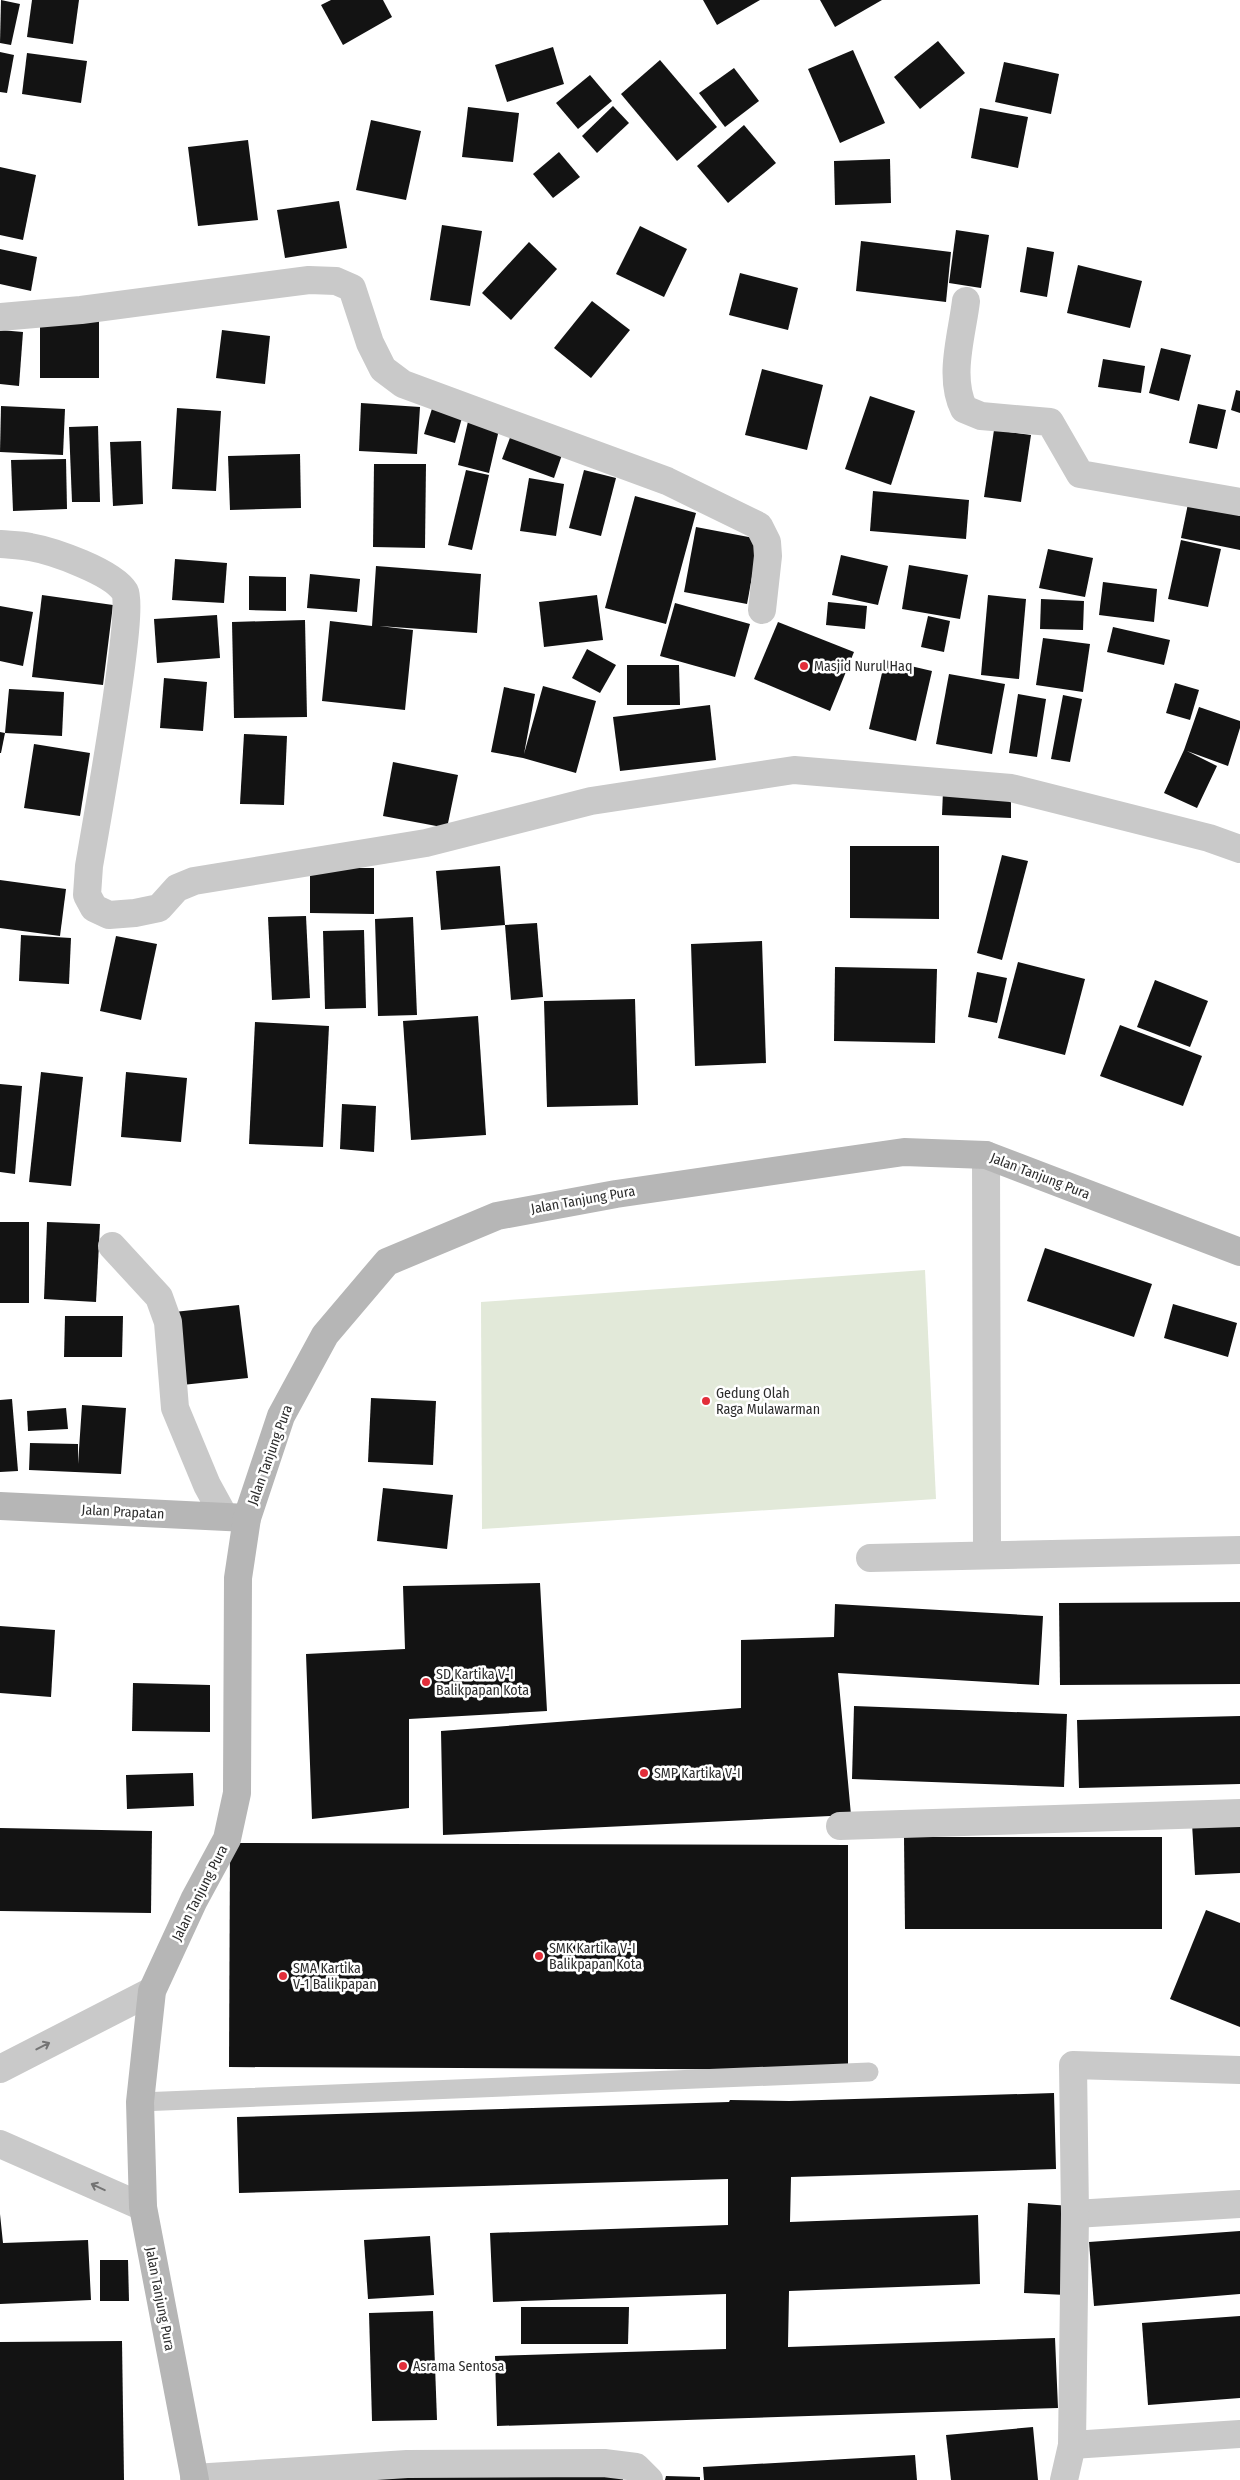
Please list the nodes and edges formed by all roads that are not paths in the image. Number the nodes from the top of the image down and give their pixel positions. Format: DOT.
graph roads {
  1 [pos="966,301"];
  2 [pos="0,317"];
  3 [pos="1240,502"];
  4 [pos="0,544"];
  5 [pos="762,610"];
  6 [pos="1240,849"];
  7 [pos="986,1155"];
  8 [pos="112,1246"];
  9 [pos="1240,1252"];
  10 [pos="0,1506"];
  11 [pos="235,1517"];
  12 [pos="1240,1550"];
  13 [pos="987,1555"];
  14 [pos="870,1558"];
  15 [pos="1240,1813"];
  16 [pos="840,1826"];
  17 [pos="152,1991"];
  18 [pos="0,2069"];
  19 [pos="1240,2070"];
  20 [pos="869,2072"];
  21 [pos="140,2102"];
  22 [pos="0,2144"];
  23 [pos="1240,2204"];
  24 [pos="143,2207"];
  25 [pos="1075,2214"];
  26 [pos="1240,2434"];
  27 [pos="1072,2445"];
  28 [pos="195,2479"];
  29 [pos="649,2480"];
  30 [pos="1064,2480"];
  1 -- 3 [label="street"];
  2 -- 5 [label="street"];
  4 -- 6 [label="street"];
  7 -- 9 [label="street, Jalan Tanjung Pura"];
  7 -- 11 [label="street, Jalan Tanjung Pura"];
  7 -- 13 [label="street"];
  8 -- 11 [label="street"];
  10 -- 11 [label="street, Jalan Prapatan"];
  11 -- 17 [label="street, Jalan Tanjung Pura"];
  12 -- 13 [label="street"];
  13 -- 14 [label="street"];
  15 -- 16 [label="street"];
  18 -- 17 [label="street, one-way"];
  17 -- 21 [label="street, Jalan Tanjung Pura"];
  19 -- 25 [label="street"];
  20 -- 21 [label="lane"];
  21 -- 24 [label="street, Jalan Tanjung Pura"];
  24 -- 22 [label="street, one-way"];
  23 -- 25 [label="street"];
  24 -- 28 [label="street, Jalan Tanjung Pura"];
  25 -- 27 [label="street"];
  26 -- 27 [label="street"];
  27 -- 30 [label="street"];
  28 -- 29 [label="street"];
}
